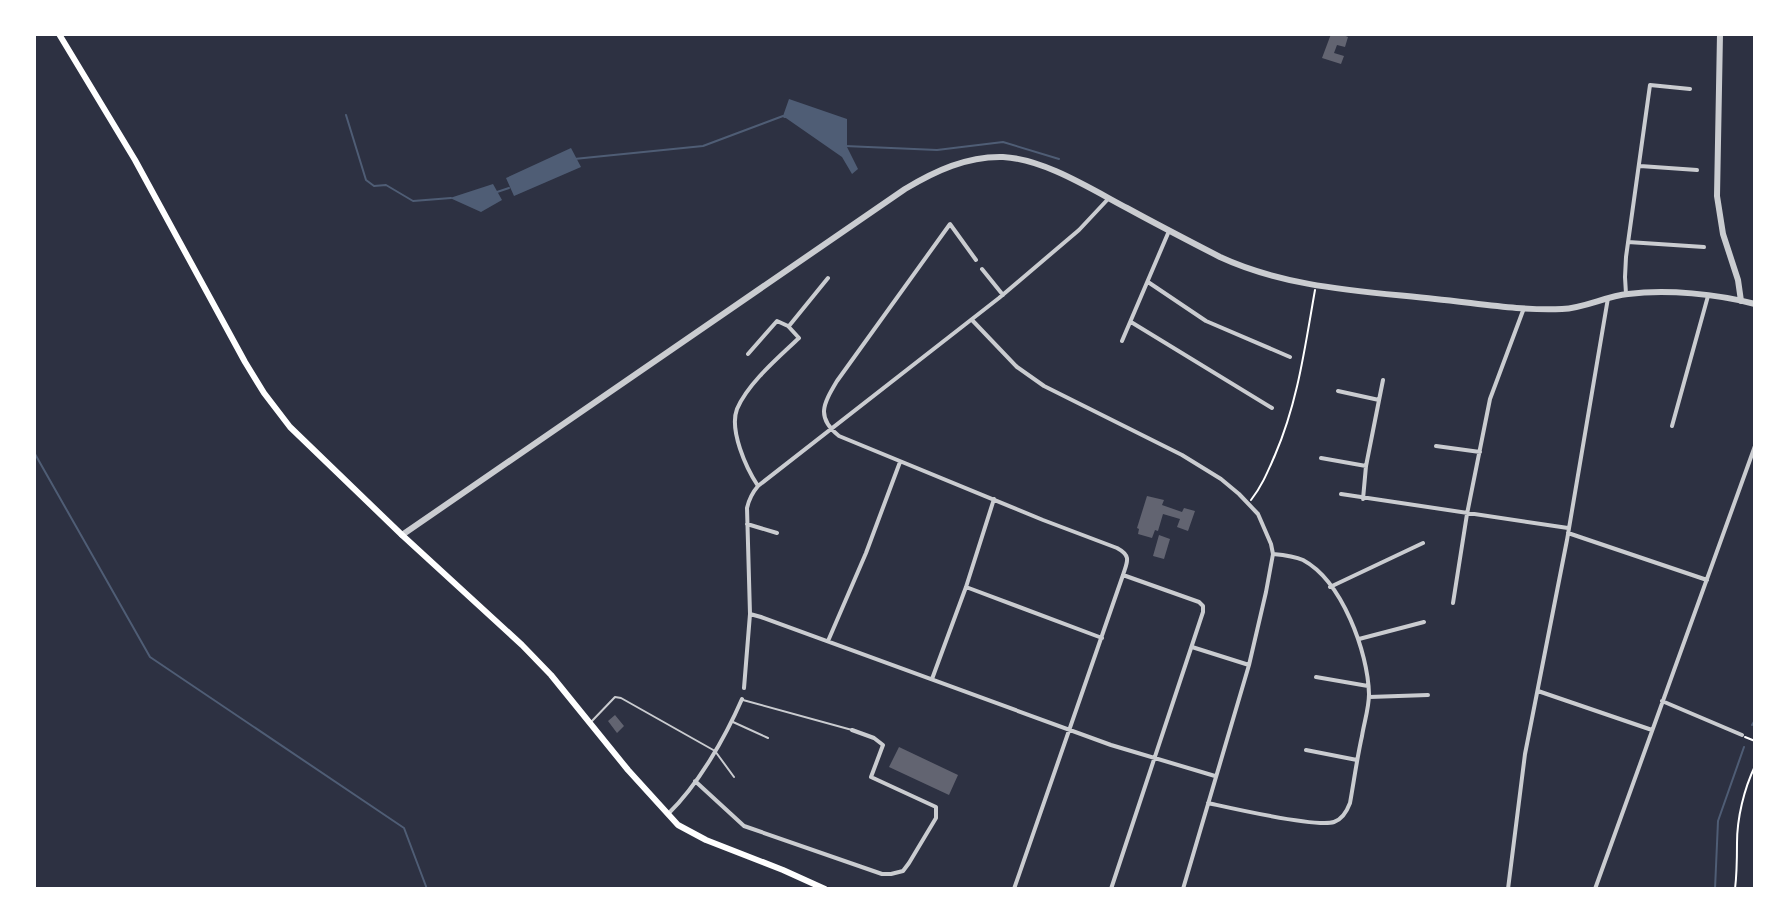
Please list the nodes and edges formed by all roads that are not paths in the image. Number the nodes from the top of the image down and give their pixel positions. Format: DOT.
graph roads {
  1 [pos="59,34"];
  2 [pos="1720,34"];
  3 [pos="1690,89"];
  4 [pos="1639,166"];
  5 [pos="1697,170"];
  6 [pos="1109,198"];
  7 [pos="1169,231"];
  8 [pos="1628,242"];
  9 [pos="1704,247"];
  10 [pos="976,260"];
  11 [pos="982,269"];
  12 [pos="828,278"];
  13 [pos="1148,282"];
  14 [pos="1626,294"];
  15 [pos="1003,295"];
  16 [pos="1708,296"];
  17 [pos="1608,298"];
  18 [pos="1741,301"];
  19 [pos="1755,304"];
  20 [pos="1524,308"];
  21 [pos="972,320"];
  22 [pos="1131,322"];
  23 [pos="788,326"];
  24 [pos="1122,341"];
  25 [pos="748,354"];
  26 [pos="1290,357"];
  27 [pos="1383,380"];
  28 [pos="1338,391"];
  29 [pos="1379,400"];
  30 [pos="1272,408"];
  31 [pos="1672,426"];
  32 [pos="832,429"];
  33 [pos="1436,446"];
  34 [pos="1755,446"];
  35 [pos="1480,452"];
  36 [pos="1321,458"];
  37 [pos="901,461"];
  38 [pos="1366,466"];
  39 [pos="758,486"];
  40 [pos="1341,494"];
  41 [pos="994,499"];
  42 [pos="1363,499"];
  43 [pos="1467,514"];
  44 [pos="747,524"];
  45 [pos="1568,530"];
  46 [pos="777,533"];
  47 [pos="402,535"];
  48 [pos="1423,543"];
  49 [pos="1273,554"];
  50 [pos="1123,575"];
  51 [pos="1707,580"];
  52 [pos="966,587"];
  53 [pos="1330,587"];
  54 [pos="1453,603"];
  55 [pos="750,614"];
  56 [pos="1424,622"];
  57 [pos="1102,638"];
  58 [pos="1359,639"];
  59 [pos="828,641"];
  60 [pos="1192,647"];
  61 [pos="1249,665"];
  62 [pos="1316,677"];
  63 [pos="932,679"];
  64 [pos="1368,686"];
  65 [pos="744,688"];
  66 [pos="1538,691"];
  67 [pos="1428,695"];
  68 [pos="1369,697"];
  69 [pos="742,699"];
  70 [pos="1662,701"];
  71 [pos="732,722"];
  72 [pos="590,723"];
  73 [pos="852,730"];
  74 [pos="1071,730"];
  75 [pos="1652,730"];
  76 [pos="1743,736"];
  77 [pos="768,738"];
  78 [pos="1306,750"];
  79 [pos="715,751"];
  80 [pos="1154,759"];
  81 [pos="1357,760"];
  82 [pos="1215,776"];
  83 [pos="734,777"];
  84 [pos="695,781"];
  85 [pos="1208,803"];
  86 [pos="668,814"];
  87 [pos="825,889"];
  88 [pos="1014,889"];
  89 [pos="1111,889"];
  90 [pos="1183,889"];
  91 [pos="1508,889"];
  92 [pos="1595,889"];
  1 -- 47 [label="main road"];
  2 -- 18 [label="street"];
  3 -- 4 [label="street"];
  4 -- 5 [label="street"];
  4 -- 8 [label="street"];
  6 -- 7 [label="street"];
  6 -- 15 [label="street"];
  6 -- 47 [label="street"];
  7 -- 13 [label="street"];
  7 -- 20 [label="street"];
  8 -- 9 [label="street"];
  8 -- 14 [label="street"];
  10 -- 32 [label="street"];
  11 -- 15 [label="street"];
  12 -- 23 [label="street"];
  13 -- 22 [label="street"];
  13 -- 26 [label="street"];
  14 -- 16 [label="street"];
  14 -- 17 [label="street"];
  15 -- 21 [label="street"];
  16 -- 18 [label="street"];
  16 -- 31 [label="street"];
  17 -- 20 [label="street"];
  17 -- 45 [label="street"];
  18 -- 19 [label="street"];
  20 -- 35 [label="street"];
  21 -- 32 [label="street"];
  21 -- 49 [label="street"];
  22 -- 24 [label="street"];
  22 -- 30 [label="street"];
  23 -- 25 [label="street"];
  23 -- 39 [label="street"];
  27 -- 29 [label="street"];
  28 -- 29 [label="street"];
  29 -- 38 [label="street"];
  32 -- 37 [label="street"];
  32 -- 39 [label="street"];
  33 -- 35 [label="street"];
  34 -- 51 [label="street"];
  35 -- 43 [label="street"];
  36 -- 38 [label="street"];
  37 -- 41 [label="street"];
  37 -- 59 [label="street"];
  38 -- 42 [label="street"];
  39 -- 44 [label="street"];
  40 -- 42 [label="street"];
  41 -- 50 [label="street"];
  41 -- 52 [label="street"];
  42 -- 43 [label="street"];
  43 -- 45 [label="street"];
  43 -- 54 [label="street"];
  44 -- 46 [label="street"];
  44 -- 55 [label="street"];
  45 -- 51 [label="street"];
  45 -- 66 [label="street"];
  47 -- 72 [label="main road"];
  48 -- 53 [label="street"];
  49 -- 53 [label="street"];
  49 -- 61 [label="street"];
  50 -- 57 [label="street"];
  50 -- 60 [label="street"];
  51 -- 70 [label="street"];
  52 -- 57 [label="street"];
  52 -- 63 [label="street"];
  53 -- 58 [label="street"];
  55 -- 59 [label="street"];
  55 -- 65 [label="street"];
  56 -- 58 [label="street"];
  57 -- 74 [label="street"];
  58 -- 64 [label="street"];
  59 -- 63 [label="street"];
  60 -- 61 [label="street"];
  60 -- 80 [label="street"];
  61 -- 82 [label="street"];
  62 -- 64 [label="street"];
  63 -- 74 [label="street"];
  64 -- 68 [label="street"];
  66 -- 75 [label="street"];
  66 -- 91 [label="street"];
  67 -- 68 [label="street"];
  68 -- 81 [label="street"];
  69 -- 71 [label="street"];
  69 -- 73 [label="lane"];
  70 -- 75 [label="street"];
  70 -- 76 [label="street"];
  71 -- 77 [label="lane"];
  71 -- 79 [label="street"];
  72 -- 79 [label="lane"];
  72 -- 86 [label="main road"];
  73 -- 84 [label="street"];
  74 -- 80 [label="street"];
  74 -- 88 [label="street"];
  75 -- 92 [label="street"];
  78 -- 81 [label="street"];
  79 -- 83 [label="lane"];
  79 -- 84 [label="street"];
  80 -- 82 [label="street"];
  80 -- 89 [label="street"];
  81 -- 85 [label="street"];
  82 -- 85 [label="street"];
  84 -- 86 [label="street"];
  85 -- 90 [label="street"];
  86 -- 87 [label="main road"];
}
